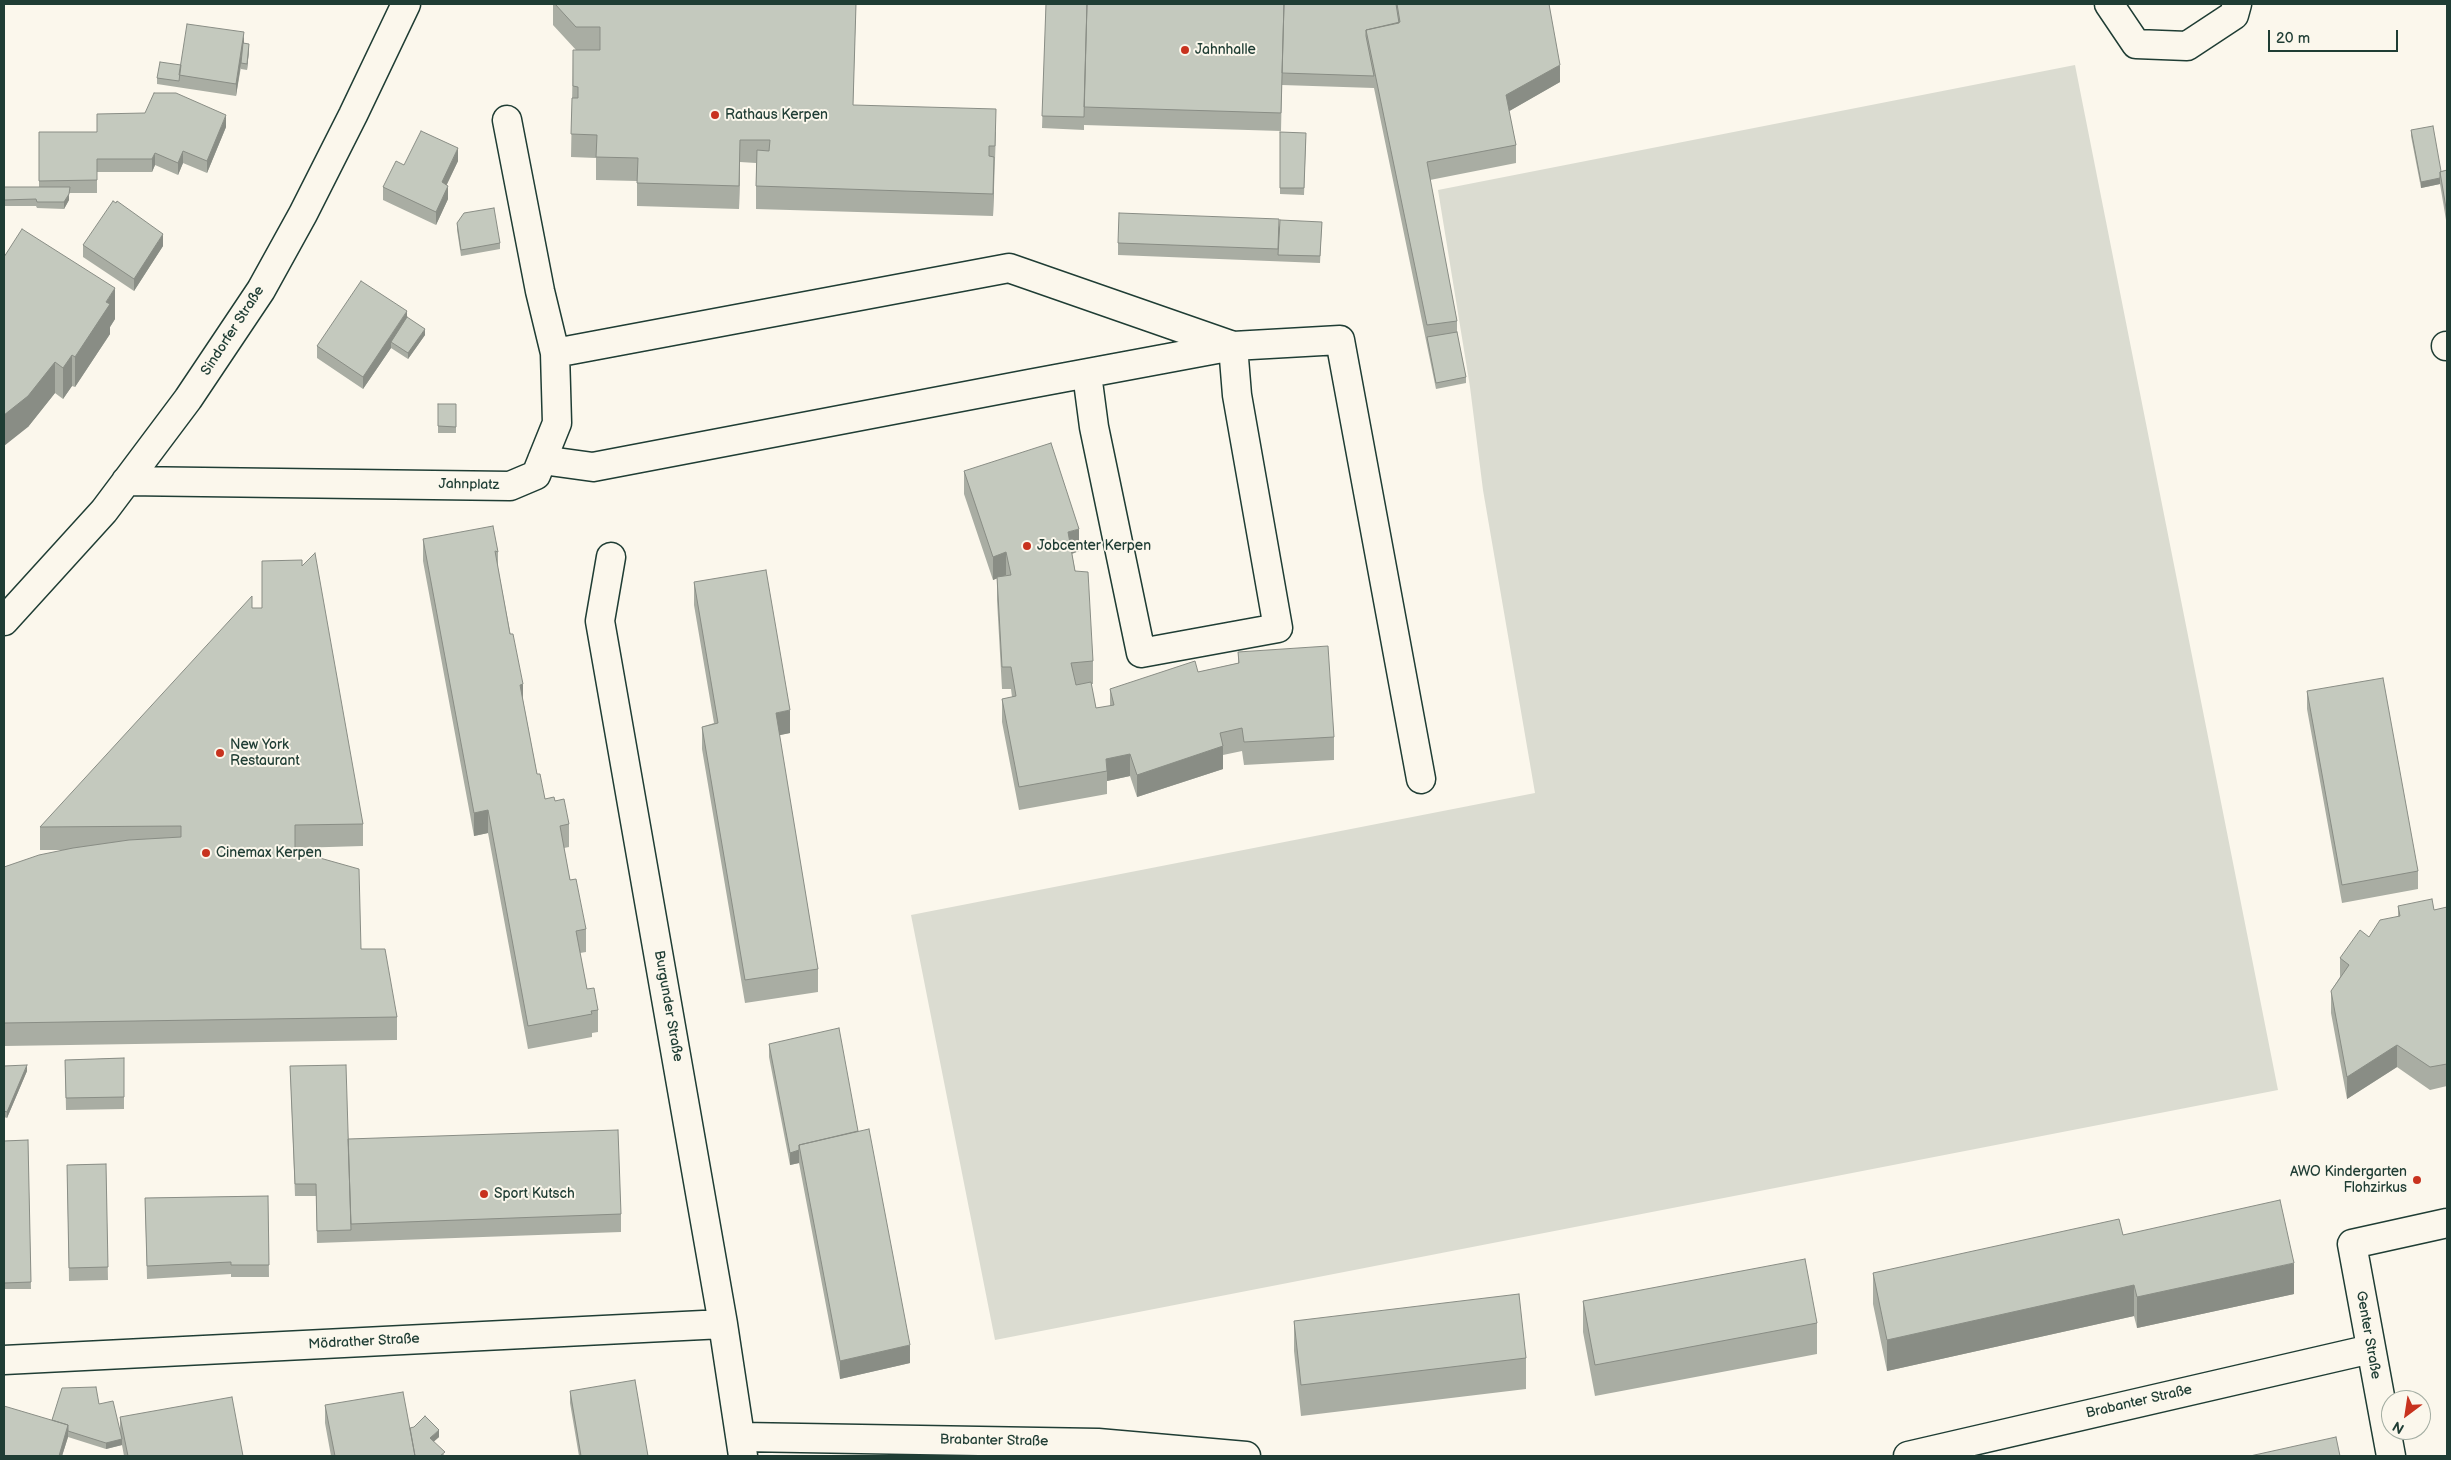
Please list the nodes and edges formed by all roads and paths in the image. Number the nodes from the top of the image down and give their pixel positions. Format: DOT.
graph roads {
  1 [pos="406,4"];
  2 [pos="2109,4"];
  3 [pos="2237,4"];
  4 [pos="507,120"];
  5 [pos="1234,346"];
  6 [pos="555,353"];
  7 [pos="1087,374"];
  8 [pos="542,460"];
  9 [pos="126,481"];
  10 [pos="611,557"];
  11 [pos="10,604"];
  12 [pos="1420,780"];
  13 [pos="2447,1223"];
  14 [pos="723,1324"];
  15 [pos="2371,1349"];
  16 [pos="4,1360"];
  17 [pos="743,1447"];
  18 [pos="1246,1456"];
  19 [pos="1908,1456"];
  20 [pos="2391,1456"];
  1 -- 9 [label="street, Sindorfer Straße"];
  2 -- 3 [label="street"];
  4 -- 6 [label="street, Jahnplatz"];
  5 -- 6 [label="street"];
  5 -- 7 [label="street"];
  5 -- 7 [label="street"];
  5 -- 12 [label="street"];
  6 -- 8 [label="street, Jahnplatz"];
  7 -- 8 [label="street"];
  8 -- 9 [label="street, Jahnplatz"];
  9 -- 11 [label="street, Sindorfer Straße"];
  10 -- 14 [label="street, Burgunder Straße"];
  13 -- 15 [label="street, Genter Straße"];
  14 -- 16 [label="street, Mödrather Straße"];
  14 -- 17 [label="street, Burgunder Straße"];
  15 -- 19 [label="street, Brabanter Straße"];
  15 -- 20 [label="street, Genter Straße"];
  17 -- 18 [label="street, Brabanter Straße"];
}
